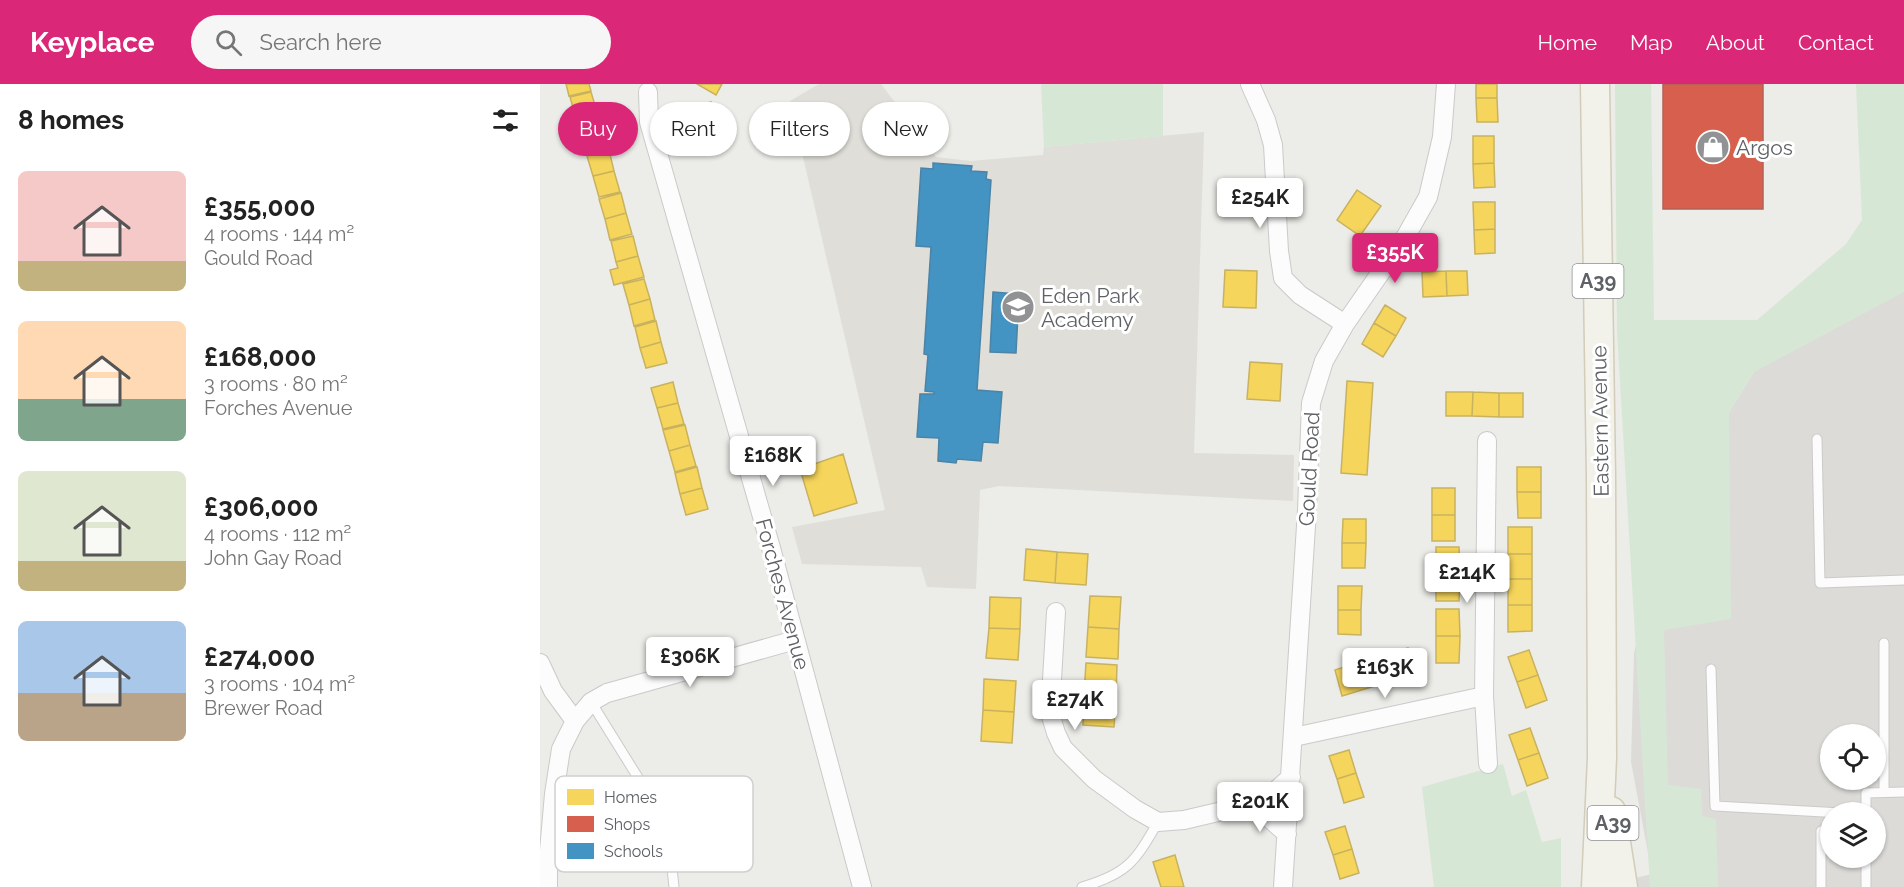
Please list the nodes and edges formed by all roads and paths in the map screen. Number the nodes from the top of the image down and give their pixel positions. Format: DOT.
graph roads {
  1 [pos="1250,84"];
  2 [pos="1446,84"];
  3 [pos="1595,84"];
  4 [pos="644,87"];
  5 [pos="1345,324"];
  6 [pos="1817,439"];
  7 [pos="1487,441"];
  8 [pos="1904,580"];
  9 [pos="1056,612"];
  10 [pos="795,640"];
  11 [pos="1884,643"];
  12 [pos="540,663"];
  13 [pos="1711,669"];
  14 [pos="1484,696"];
  15 [pos="591,702"];
  16 [pos="575,721"];
  17 [pos="1294,737"];
  18 [pos="1602,758"];
  19 [pos="1488,764"];
  20 [pos="557,776"];
  21 [pos="637,776"];
  22 [pos="1291,777"];
  23 [pos="555,788"];
  24 [pos="1884,792"];
  25 [pos="1904,792"];
  26 [pos="1866,802"];
  27 [pos="1252,807"];
  28 [pos="1820,812"];
  29 [pos="1158,822"];
  30 [pos="1287,834"];
  31 [pos="1821,868"];
  32 [pos="1866,868"];
  33 [pos="672,872"];
  34 [pos="548,887"];
  35 [pos="674,887"];
  36 [pos="862,887"];
  37 [pos="1082,887"];
  38 [pos="1283,887"];
  39 [pos="1596,887"];
  40 [pos="1623,887"];
  41 [pos="1821,887"];
  42 [pos="1866,887"];
  1 -- 5 [label="street"];
  2 -- 5 [label="street, Gould Road"];
  3 -- 18 [label="main road, Eastern Avenue / A39"];
  4 -- 10 [label="street, Forches Avenue"];
  5 -- 17 [label="street, Gould Road"];
  6 -- 8 [label="lane"];
  7 -- 14 [label="street"];
  9 -- 29 [label="street"];
  10 -- 15 [label="street"];
  10 -- 36 [label="street, Forches Avenue"];
  11 -- 24 [label="lane"];
  12 -- 16 [label="street"];
  13 -- 28 [label="lane"];
  14 -- 17 [label="street"];
  14 -- 19 [label="street"];
  15 -- 16 [label="street"];
  15 -- 21 [label="lane"];
  16 -- 20 [label="street"];
  17 -- 22 [label="street, Gould Road"];
  18 -- 39 [label="main road, Eastern Avenue / A39"];
  18 -- 40 [label="main road, Eastern Avenue / A39"];
  22 -- 27 [label="street"];
  22 -- 30 [label="street, Gould Road"];
  23 -- 34 [label="street"];
  24 -- 25 [label="lane"];
  24 -- 26 [label="lane"];
  27 -- 29 [label="street"];
  27 -- 30 [label="street"];
  29 -- 37 [label="lane"];
  30 -- 38 [label="street, Gould Road"];
  31 -- 41 [label="lane"];
  32 -- 42 [label="lane"];
  33 -- 35 [label="lane"];
}
